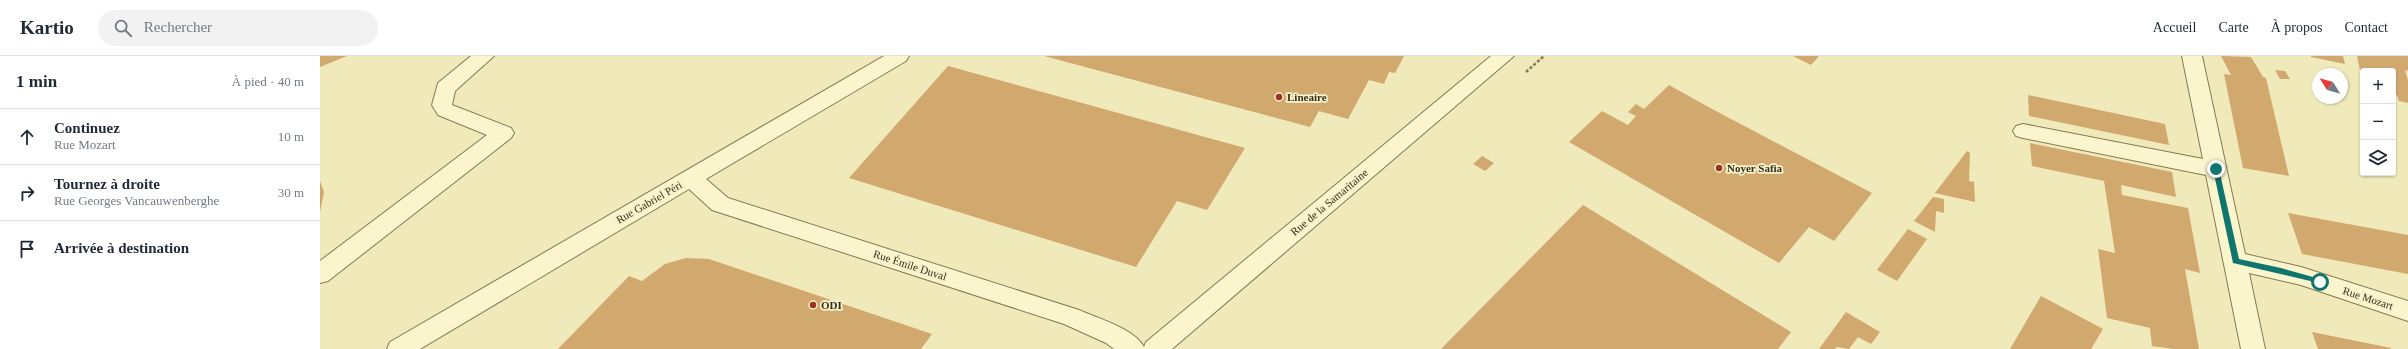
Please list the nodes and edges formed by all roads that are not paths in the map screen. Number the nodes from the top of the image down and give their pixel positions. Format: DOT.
graph roads {
  1 [pos="484,56"];
  2 [pos="899,56"];
  3 [pos="1504,56"];
  4 [pos="2192,56"];
  5 [pos="2023,131"];
  6 [pos="2216,169"];
  7 [pos="691,178"];
  8 [pos="2236,261"];
  9 [pos="320,274"];
  10 [pos="2408,311"];
  11 [pos="399,349"];
  12 [pos="1133,349"];
  13 [pos="1155,349"];
  14 [pos="2253,349"];
  1 -- 9 [label="street"];
  2 -- 7 [label="street, Rue Gabriel Péri"];
  3 -- 13 [label="street, Rue de la Samaritaine"];
  4 -- 6 [label="street"];
  5 -- 6 [label="street"];
  6 -- 8 [label="street"];
  7 -- 11 [label="street, Rue Gabriel Péri"];
  7 -- 12 [label="street, Rue Émile Duval"];
  8 -- 10 [label="street, Rue Mozart"];
  8 -- 14 [label="street"];
}
